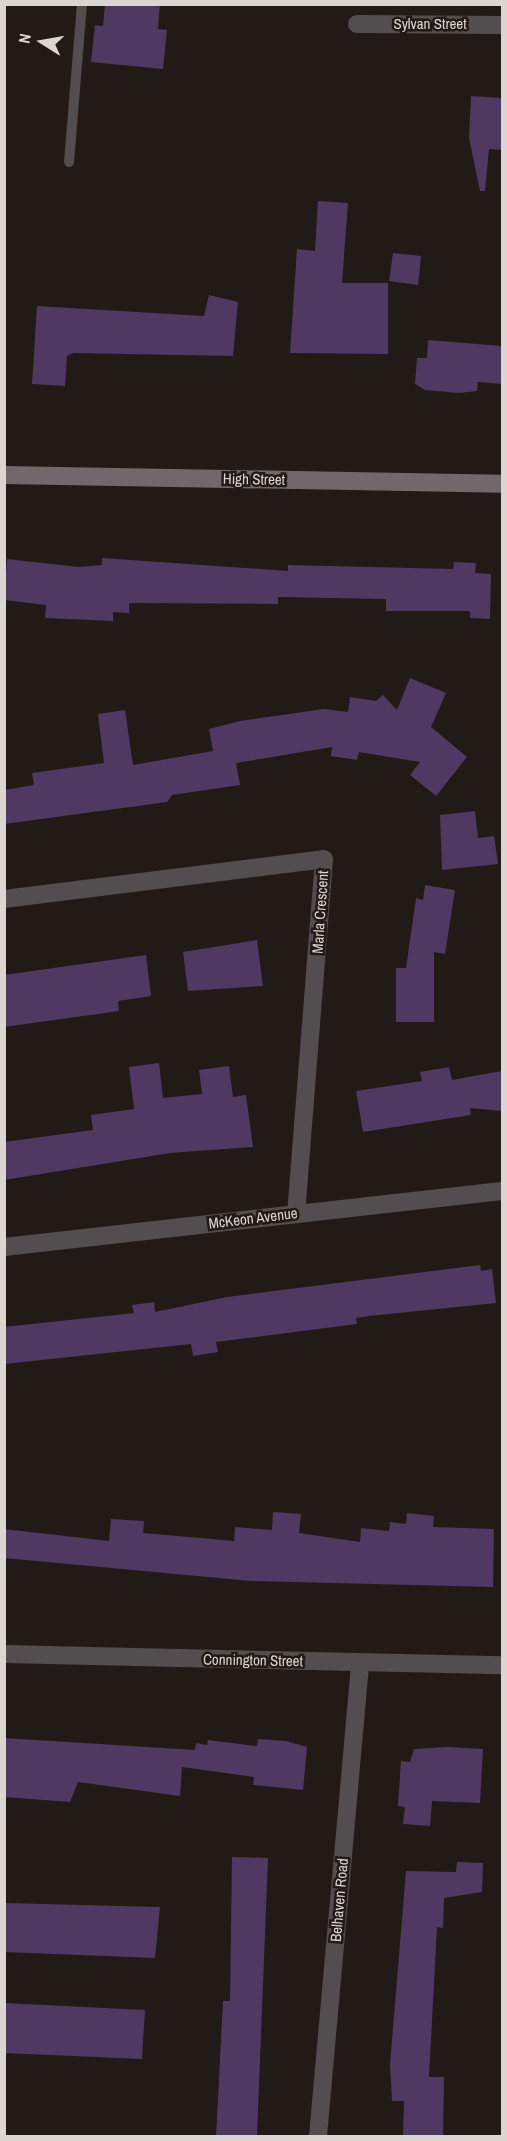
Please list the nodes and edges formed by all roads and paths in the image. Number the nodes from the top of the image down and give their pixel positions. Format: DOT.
graph roads {
  1 [pos="82,4"];
  2 [pos="357,24"];
  3 [pos="502,25"];
  4 [pos="69,162"];
  5 [pos="4,475"];
  6 [pos="502,484"];
  7 [pos="4,899"];
  8 [pos="502,1191"];
  9 [pos="296,1214"];
  10 [pos="4,1247"];
  11 [pos="4,1654"];
  12 [pos="360,1663"];
  13 [pos="502,1665"];
  14 [pos="318,2136"];
  1 -- 4 [label="lane"];
  2 -- 3 [label="street, Sylvan Street"];
  5 -- 6 [label="street, High Street"];
  7 -- 9 [label="street, Marla Crescent"];
  8 -- 9 [label="street, McKeon Avenue"];
  9 -- 10 [label="street, McKeon Avenue"];
  11 -- 12 [label="street, Connington Street"];
  12 -- 13 [label="street, Connington Street"];
  12 -- 14 [label="street, Belhaven Road"];
}
